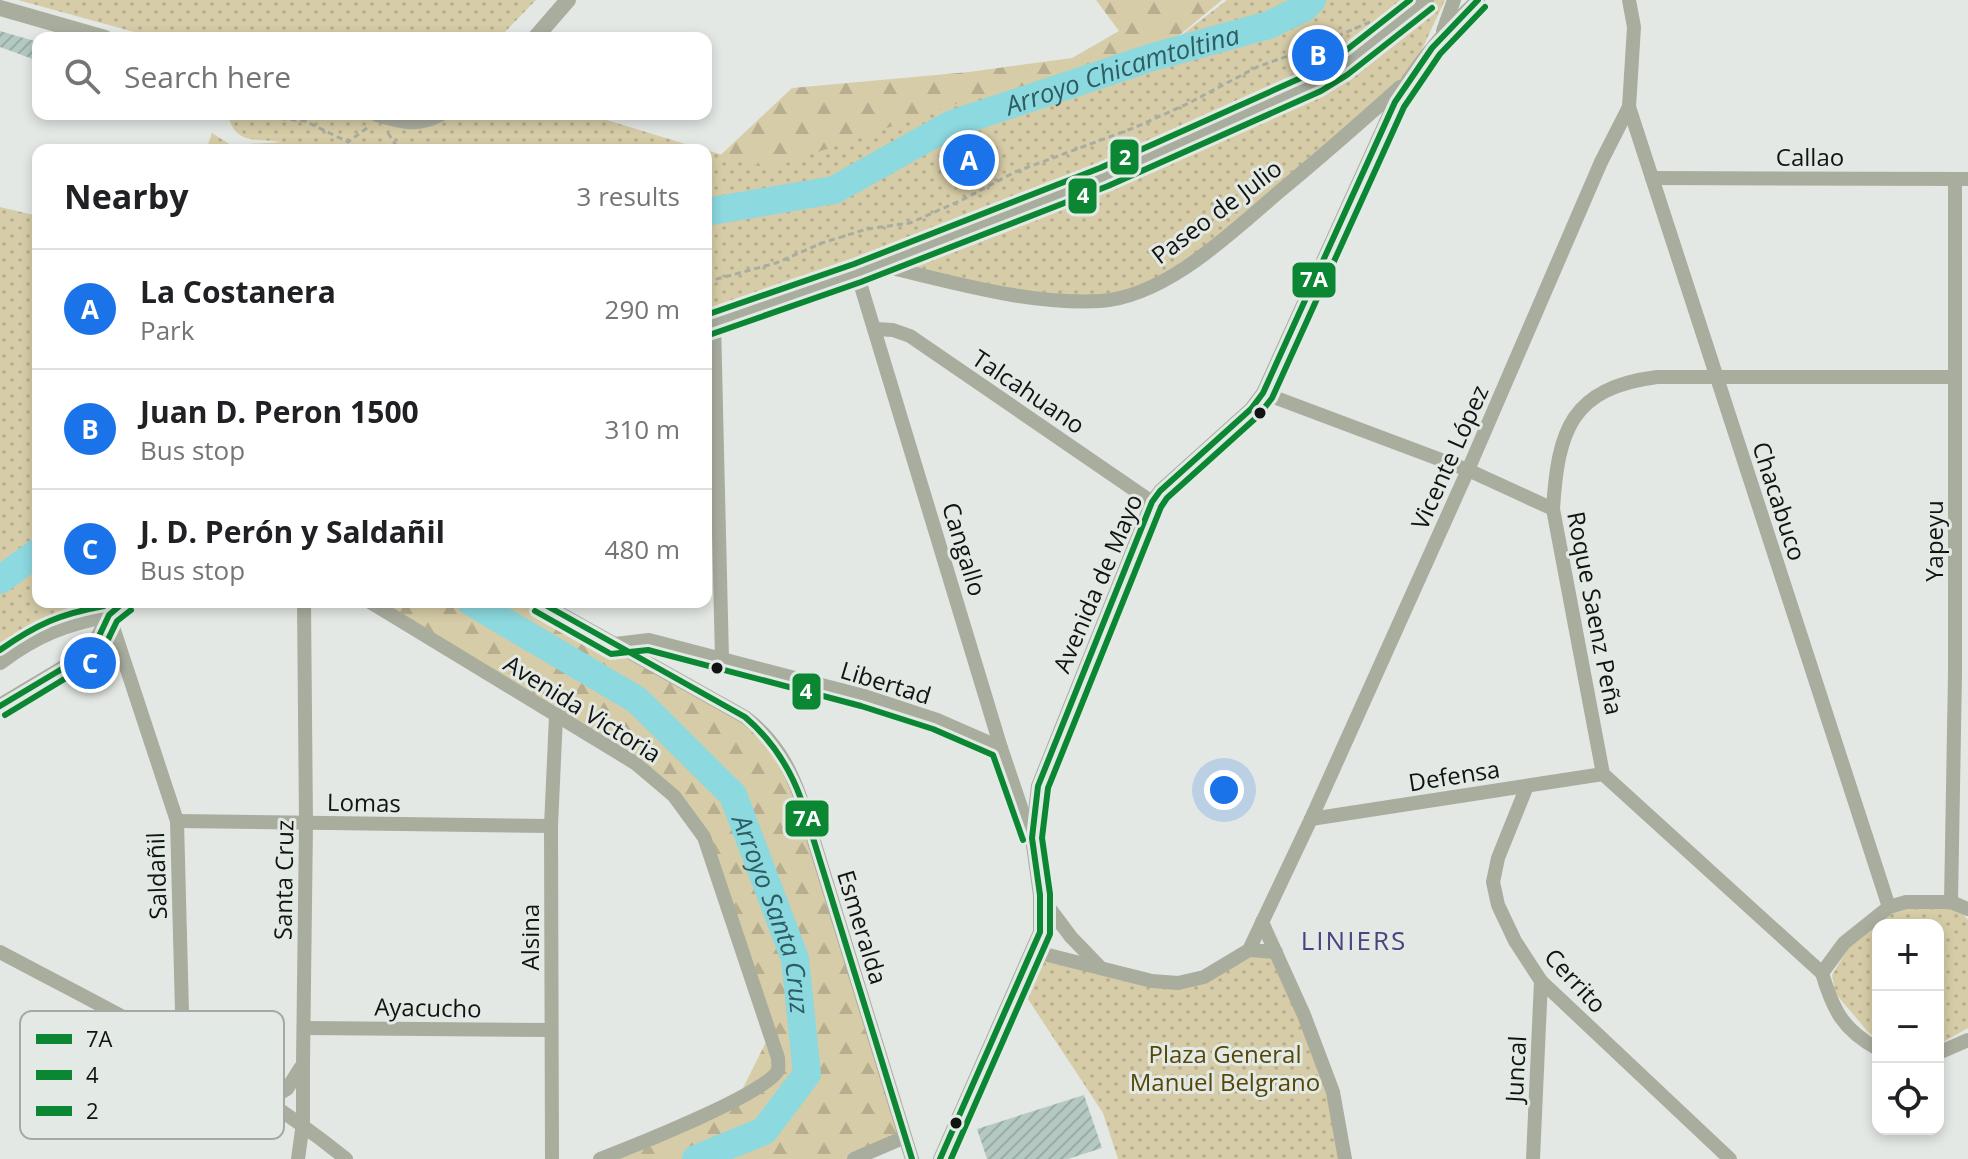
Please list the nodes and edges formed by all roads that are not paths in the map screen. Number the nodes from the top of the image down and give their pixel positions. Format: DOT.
graph roads {
  1 [pos="568,0"];
  2 [pos="1426,0"];
  3 [pos="1454,0"];
  4 [pos="1478,0"];
  5 [pos="1629,0"];
  6 [pos="0,8"];
  7 [pos="84,32"];
  8 [pos="540,32"];
  9 [pos="1442,35"];
  10 [pos="1408,79"];
  11 [pos="1629,107"];
  12 [pos="399,120"];
  13 [pos="428,120"];
  14 [pos="1652,178"];
  15 [pos="1962,179"];
  16 [pos="878,265"];
  17 [pos="857,273"];
  18 [pos="712,324"];
  19 [pos="876,329"];
  20 [pos="1955,377"];
  21 [pos="1717,378"];
  22 [pos="712,381"];
  23 [pos="1263,393"];
  24 [pos="1468,470"];
  25 [pos="1152,502"];
  26 [pos="1553,509"];
  27 [pos="117,608"];
  28 [pos="304,608"];
  29 [pos="380,608"];
  30 [pos="553,608"];
  31 [pos="109,615"];
  32 [pos="614,644"];
  33 [pos="3,655"];
  34 [pos="722,659"];
  35 [pos="1961,674"];
  36 [pos="0,706"];
  37 [pos="556,716"];
  38 [pos="1001,748"];
  39 [pos="1603,774"];
  40 [pos="1527,786"];
  41 [pos="1311,819"];
  42 [pos="177,821"];
  43 [pos="306,824"];
  44 [pos="551,826"];
  45 [pos="1032,838"];
  46 [pos="1040,895"];
  47 [pos="1951,902"];
  48 [pos="1889,907"];
  49 [pos="1968,909"];
  50 [pos="1262,922"];
  51 [pos="1249,950"];
  52 [pos="1032,951"];
  53 [pos="0,952"];
  54 [pos="1276,952"];
  55 [pos="1100,967"];
  56 [pos="1822,973"];
  57 [pos="1541,981"];
  58 [pos="110,1011"];
  59 [pos="182,1011"];
  60 [pos="304,1028"];
  61 [pos="551,1030"];
  62 [pos="1968,1040"];
  63 [pos="1872,1045"];
  64 [pos="1944,1050"];
  65 [pos="303,1063"];
  66 [pos="284,1091"];
  67 [pos="284,1112"];
  68 [pos="303,1123"];
  69 [pos="905,1137"];
  70 [pos="298,1159"];
  71 [pos="346,1159"];
  72 [pos="552,1159"];
  73 [pos="600,1159"];
  74 [pos="854,1159"];
  75 [pos="912,1159"];
  76 [pos="940,1159"];
  77 [pos="1345,1159"];
  78 [pos="1533,1159"];
  79 [pos="1730,1159"];
  1 -- 8 [label="street"];
  2 -- 16 [label="street"];
  3 -- 9 [label="street, Avenida de Mayo"];
  4 -- 9 [label="street, Avenida de Mayo"];
  5 -- 11 [label="street, Vicente López"];
  6 -- 7 [label="street"];
  9 -- 10 [label="street, Avenida de Mayo"];
  10 -- 16 [label="street, Paseo de Julio"];
  10 -- 23 [label="street, Avenida de Mayo"];
  11 -- 14 [label="street, Chacabuco"];
  11 -- 24 [label="street, Vicente López"];
  12 -- 13 [label="street"];
  14 -- 15 [label="street, Callao"];
  14 -- 21 [label="street, Chacabuco"];
  15 -- 20 [label="street, Yapeyu"];
  16 -- 17 [label="street"];
  17 -- 18 [label="street"];
  17 -- 19 [label="street, Cangallo"];
  19 -- 25 [label="street, Talcahuano"];
  19 -- 38 [label="street, Cangallo"];
  20 -- 21 [label="street, Roque Saenz Peña"];
  20 -- 35 [label="street, Yapeyu"];
  21 -- 26 [label="street, Roque Saenz Peña"];
  21 -- 48 [label="street, Chacabuco"];
  22 -- 34 [label="street"];
  23 -- 24 [label="street"];
  23 -- 25 [label="street, Avenida de Mayo"];
  24 -- 26 [label="street"];
  24 -- 41 [label="street, Vicente López"];
  25 -- 45 [label="street, Avenida de Mayo"];
  26 -- 39 [label="street, Roque Saenz Peña"];
  27 -- 31 [label="street"];
  28 -- 43 [label="street, Santa Cruz"];
  29 -- 37 [label="street, Avenida Victoria"];
  30 -- 32 [label="street, Esmeralda"];
  31 -- 33 [label="street"];
  31 -- 36 [label="street"];
  31 -- 42 [label="street, Saldañil"];
  32 -- 34 [label="street, Libertad"];
  32 -- 69 [label="street, Esmeralda"];
  34 -- 38 [label="street, Libertad"];
  35 -- 47 [label="street, Yapeyu"];
  37 -- 44 [label="street, Alsina"];
  37 -- 73 [label="street, Avenida Victoria"];
  38 -- 45 [label="street, Cangallo"];
  39 -- 40 [label="street, Defensa"];
  39 -- 56 [label="street"];
  40 -- 41 [label="street, Defensa"];
  40 -- 57 [label="street, Cerrito"];
  41 -- 50 [label="street, Vicente López"];
  42 -- 43 [label="street, Lomas"];
  42 -- 59 [label="street, Saldañil"];
  43 -- 44 [label="street, Lomas"];
  43 -- 60 [label="street, Santa Cruz"];
  44 -- 61 [label="street, Alsina"];
  45 -- 46 [label="street, Avenida de Mayo"];
  46 -- 52 [label="street, Avenida de Mayo"];
  46 -- 55 [label="street"];
  47 -- 48 [label="street"];
  47 -- 49 [label="street"];
  48 -- 56 [label="street"];
  50 -- 51 [label="street, Vicente López"];
  50 -- 54 [label="street"];
  51 -- 54 [label="street"];
  51 -- 55 [label="street"];
  52 -- 55 [label="street"];
  52 -- 76 [label="street, Avenida de Mayo"];
  53 -- 58 [label="street"];
  54 -- 77 [label="street"];
  56 -- 63 [label="street"];
  57 -- 78 [label="street, Juncal"];
  57 -- 79 [label="street, Cerrito"];
  60 -- 61 [label="street, Ayacucho"];
  60 -- 65 [label="street, Santa Cruz"];
  61 -- 72 [label="street, Alsina"];
  62 -- 64 [label="street"];
  65 -- 66 [label="street"];
  65 -- 68 [label="street, Santa Cruz"];
  67 -- 68 [label="street"];
  68 -- 70 [label="street, Santa Cruz"];
  68 -- 71 [label="street"];
  69 -- 74 [label="street"];
  69 -- 75 [label="street, Esmeralda"];
}
